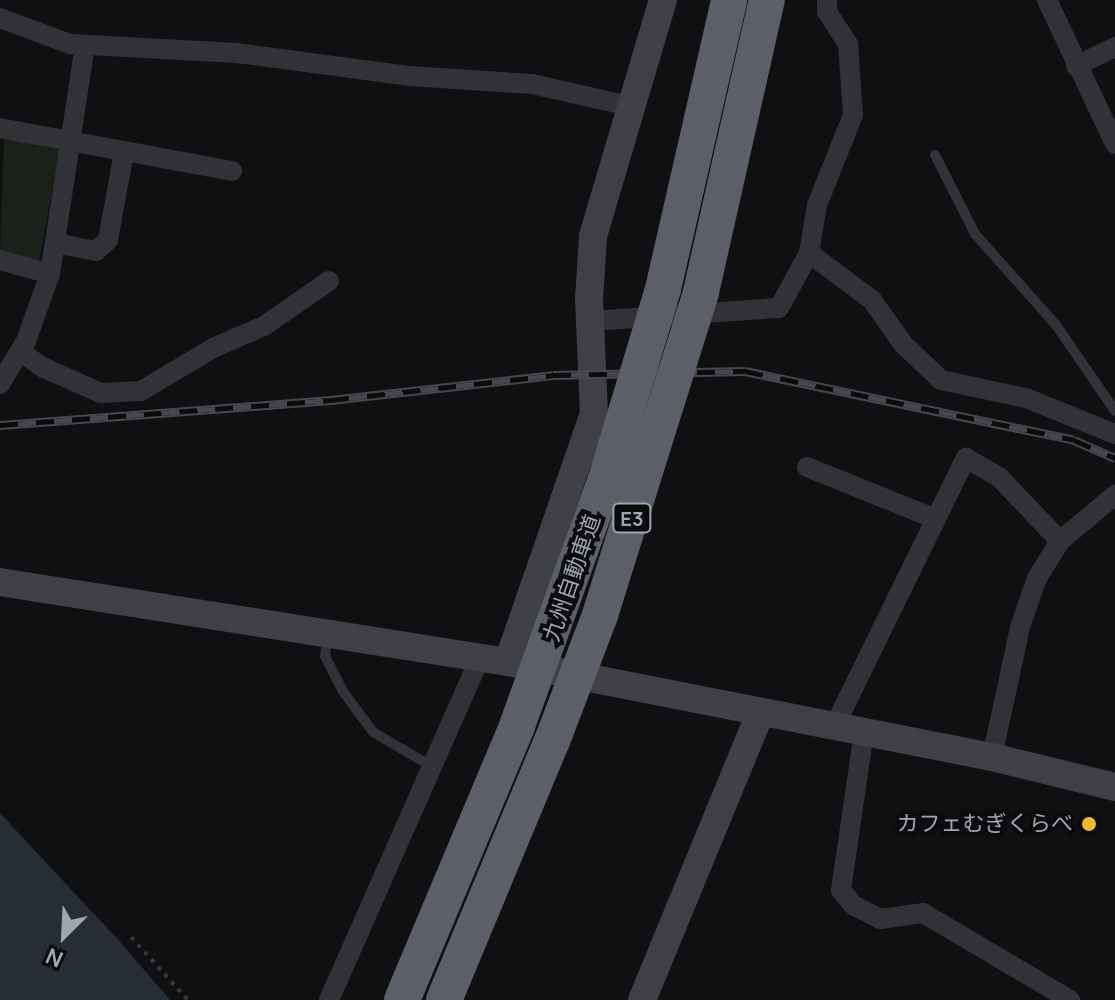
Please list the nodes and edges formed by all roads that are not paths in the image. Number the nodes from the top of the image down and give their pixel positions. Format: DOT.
graph roads {
  1 [pos="663,0"];
  2 [pos="729,0"];
  3 [pos="767,0"];
  4 [pos="827,0"];
  5 [pos="1047,0"];
  6 [pos="0,18"];
  7 [pos="85,46"];
  8 [pos="1115,47"];
  9 [pos="1076,66"];
  10 [pos="630,106"];
  11 [pos="0,128"];
  12 [pos="70,143"];
  13 [pos="1115,144"];
  14 [pos="124,152"];
  15 [pos="935,155"];
  16 [pos="232,171"];
  17 [pos="55,243"];
  18 [pos="809,253"];
  19 [pos="0,260"];
  20 [pos="50,274"];
  21 [pos="329,281"];
  22 [pos="591,321"];
  23 [pos="20,351"];
  24 [pos="0,384"];
  25 [pos="1115,411"];
  26 [pos="1115,434"];
  27 [pos="807,467"];
  28 [pos="1115,495"];
  29 [pos="936,519"];
  30 [pos="1060,541"];
  31 [pos="0,582"];
  32 [pos="327,633"];
  33 [pos="480,658"];
  34 [pos="508,662"];
  35 [pos="760,713"];
  36 [pos="834,727"];
  37 [pos="864,732"];
  38 [pos="992,757"];
  39 [pos="434,768"];
  40 [pos="1115,787"];
  41 [pos="329,1000"];
  42 [pos="402,1000"];
  43 [pos="444,1000"];
  44 [pos="642,1000"];
  45 [pos="1070,1000"];
  1 -- 10 [label="main road"];
  2 -- 42 [label="highway, 九州自動車道 / E3, bridge"];
  3 -- 43 [label="highway, 九州自動車道 / E3, bridge"];
  4 -- 18 [label="street"];
  5 -- 9 [label="street"];
  6 -- 7 [label="street"];
  7 -- 10 [label="street"];
  7 -- 12 [label="street"];
  8 -- 9 [label="street"];
  9 -- 13 [label="street"];
  10 -- 22 [label="main road"];
  11 -- 12 [label="street"];
  12 -- 14 [label="street"];
  12 -- 17 [label="street"];
  14 -- 16 [label="street"];
  14 -- 17 [label="street"];
  15 -- 25 [label="lane"];
  17 -- 20 [label="street"];
  18 -- 22 [label="street"];
  18 -- 26 [label="street"];
  19 -- 20 [label="street"];
  20 -- 23 [label="street"];
  21 -- 23 [label="street"];
  22 -- 34 [label="main road"];
  23 -- 24 [label="street"];
  27 -- 29 [label="street"];
  28 -- 30 [label="street"];
  29 -- 30 [label="street"];
  29 -- 36 [label="street"];
  30 -- 38 [label="street"];
  31 -- 32 [label="main road"];
  32 -- 33 [label="main road"];
  32 -- 39 [label="lane"];
  33 -- 34 [label="main road"];
  33 -- 39 [label="street"];
  34 -- 35 [label="main road"];
  35 -- 36 [label="main road"];
  35 -- 44 [label="main road"];
  36 -- 37 [label="main road"];
  37 -- 38 [label="main road"];
  37 -- 45 [label="street"];
  38 -- 40 [label="main road"];
  39 -- 41 [label="street"];
}
